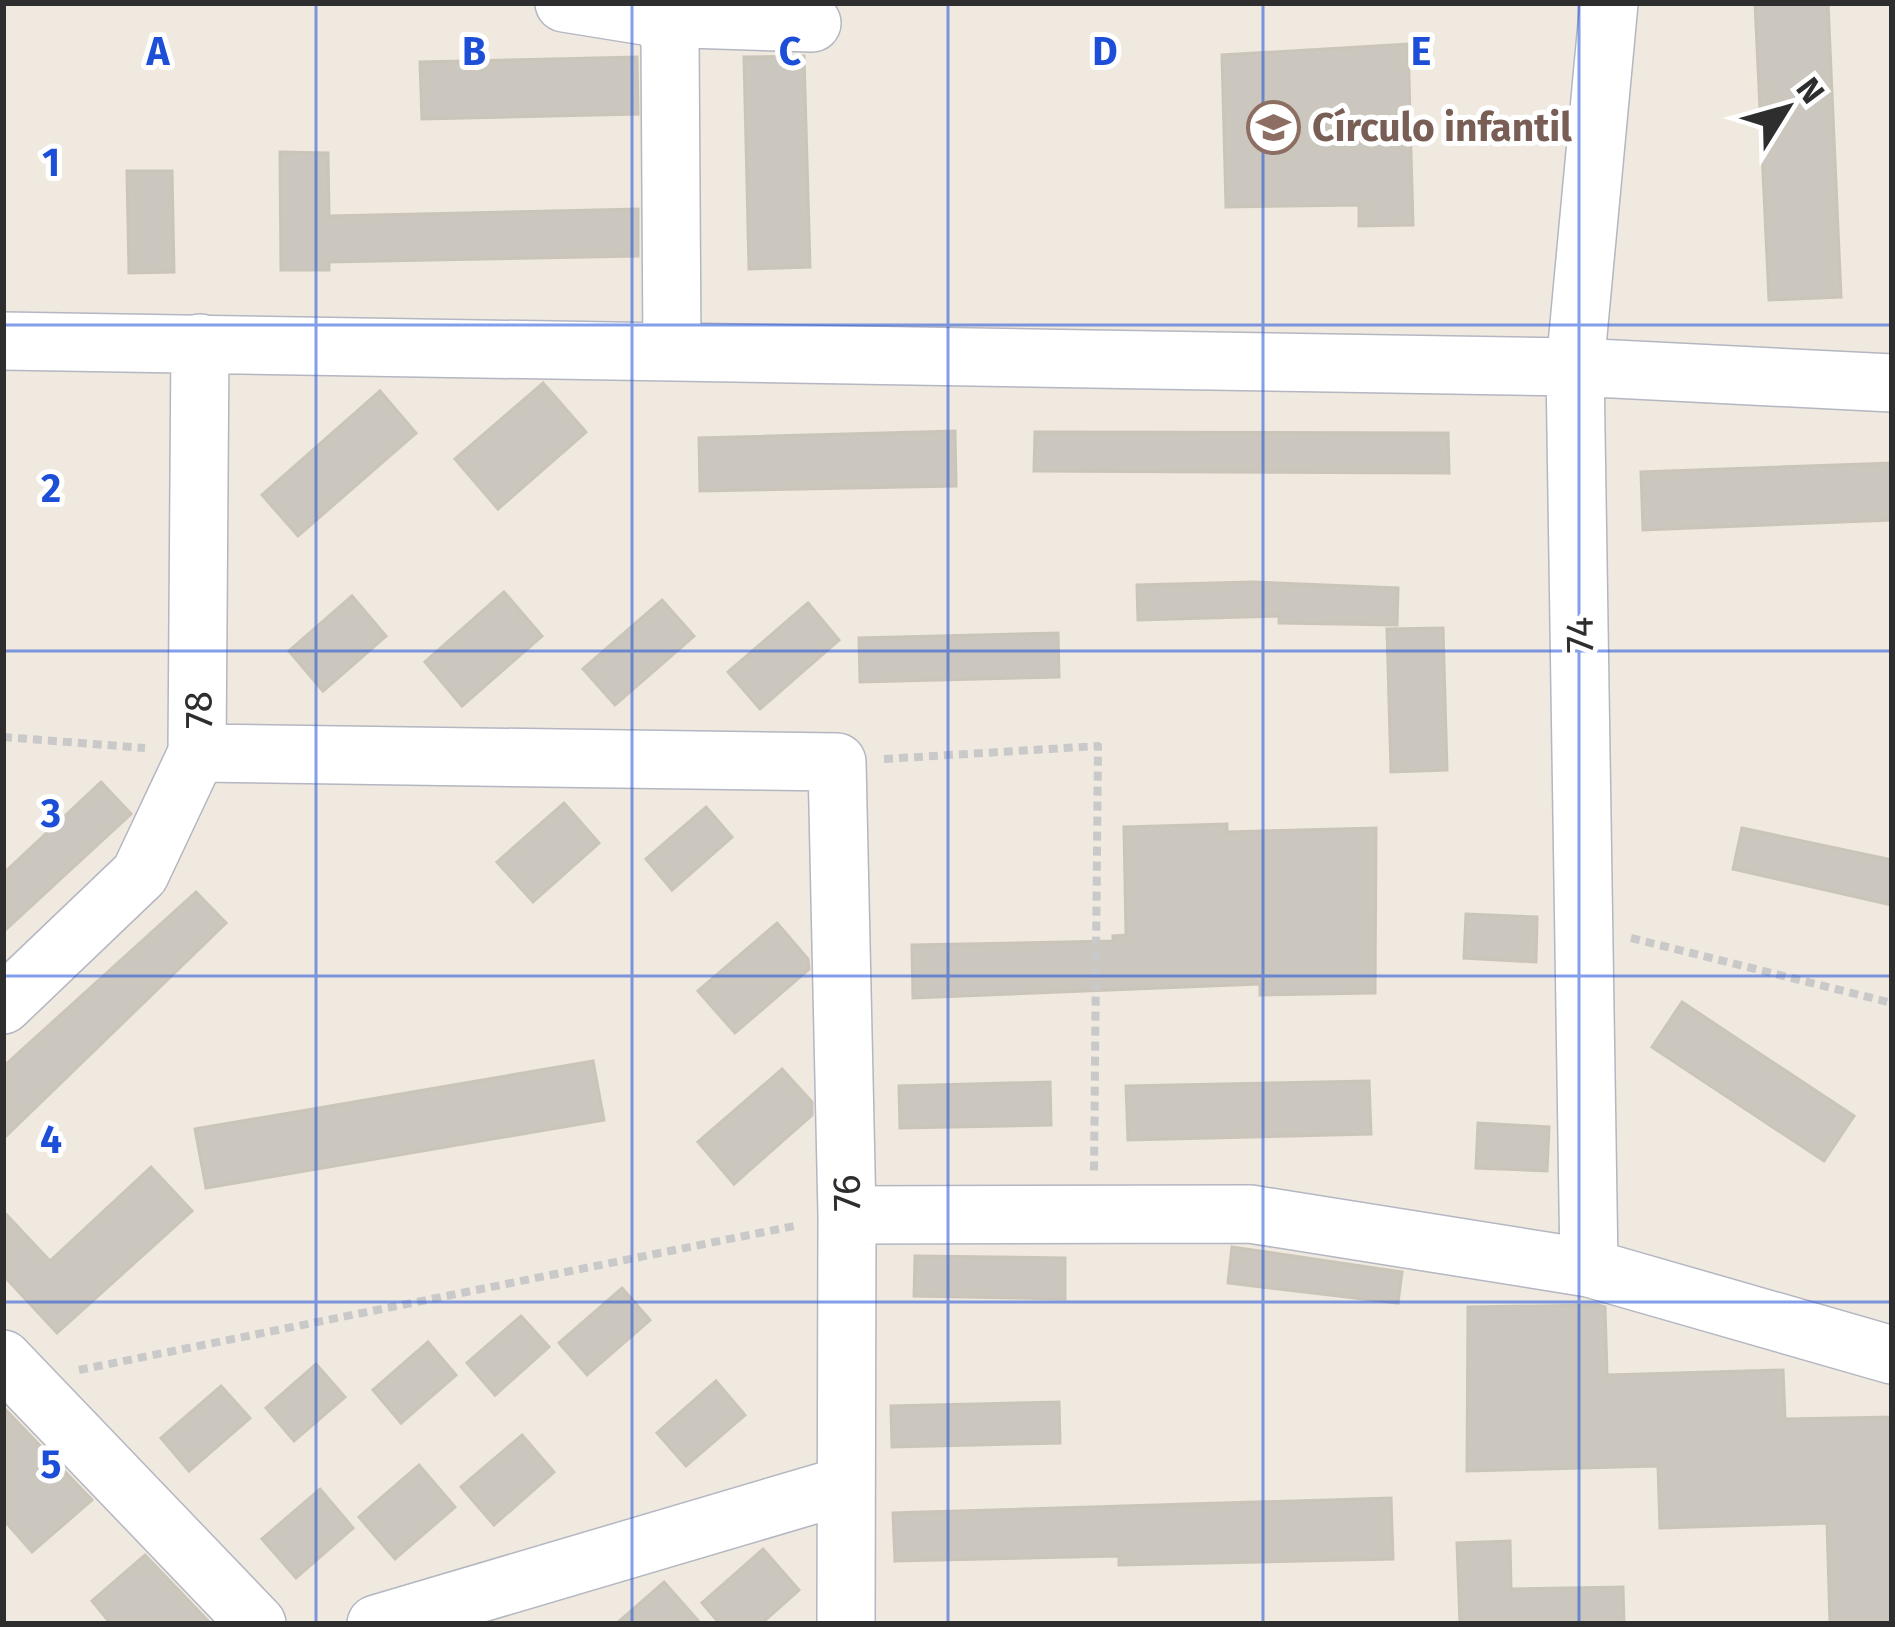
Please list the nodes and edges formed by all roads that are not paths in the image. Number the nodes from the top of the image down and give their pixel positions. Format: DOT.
graph roads {
  1 [pos="564,3"];
  2 [pos="1609,3"];
  3 [pos="657,18"];
  4 [pos="812,22"];
  5 [pos="3,341"];
  6 [pos="200,343"];
  7 [pos="672,351"];
  8 [pos="1575,367"];
  9 [pos="1892,383"];
  10 [pos="197,753"];
  11 [pos="3,1006"];
  12 [pos="847,1215"];
  13 [pos="1589,1268"];
  14 [pos="1892,1355"];
  15 [pos="14,1370"];
  16 [pos="846,1485"];
  17 [pos="256,1624"];
  18 [pos="376,1624"];
  19 [pos="846,1624"];
  1 -- 3 [label="street"];
  2 -- 8 [label="street, 74"];
  3 -- 4 [label="street"];
  3 -- 7 [label="street"];
  5 -- 6 [label="street"];
  6 -- 7 [label="street"];
  6 -- 10 [label="street, 78"];
  7 -- 8 [label="street"];
  8 -- 9 [label="street"];
  8 -- 13 [label="street, 74"];
  10 -- 11 [label="street, 78"];
  10 -- 12 [label="street, 76"];
  12 -- 13 [label="street"];
  12 -- 16 [label="street, 76"];
  13 -- 14 [label="street"];
  15 -- 17 [label="street"];
  16 -- 18 [label="street"];
  16 -- 19 [label="street, 76"];
}
